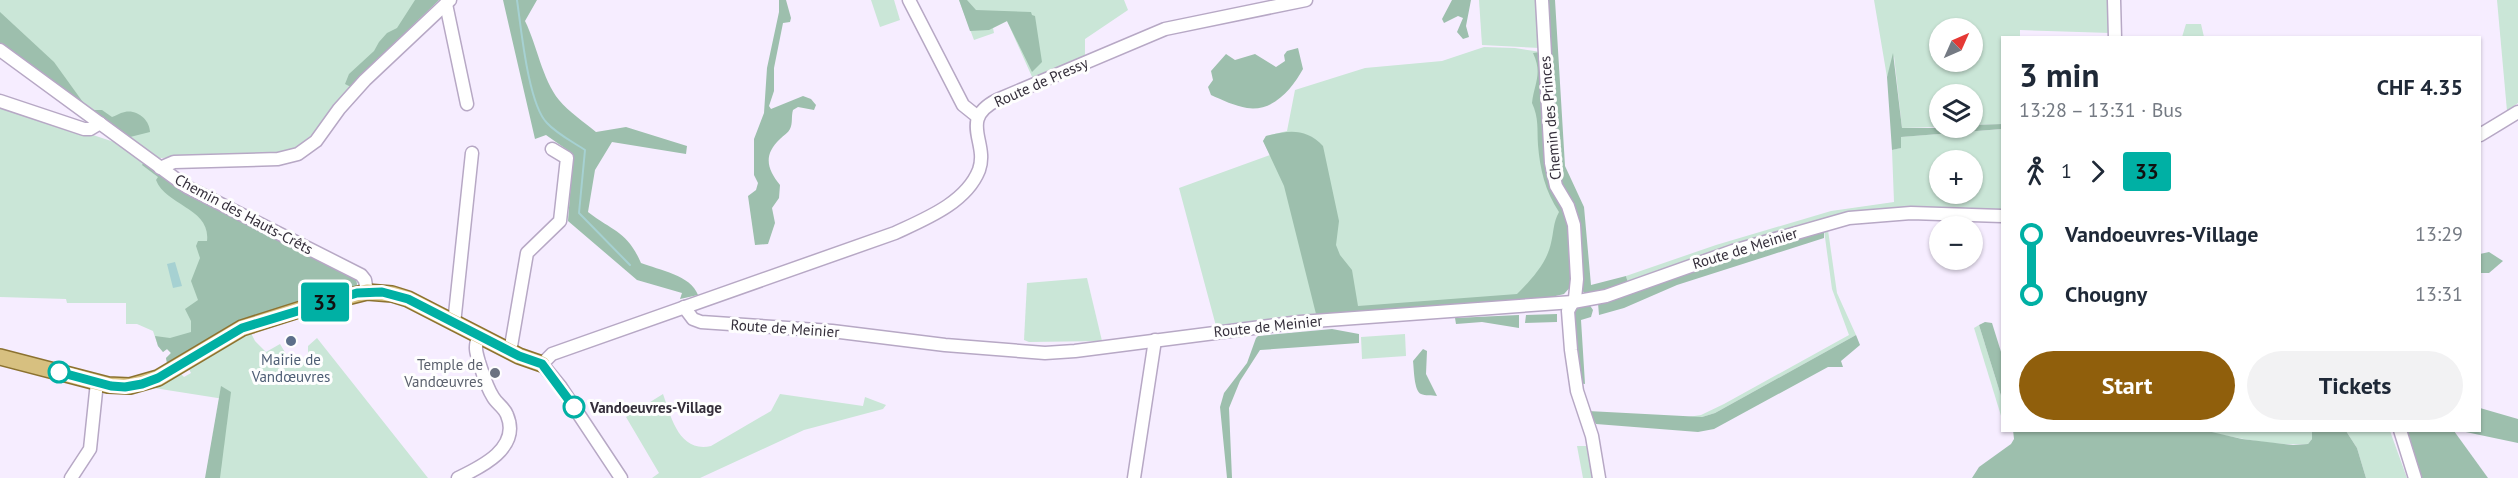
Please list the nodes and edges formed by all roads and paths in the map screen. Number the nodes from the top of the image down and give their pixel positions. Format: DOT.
graph roads {
  1 [pos="909,0"];
  2 [pos="1306,0"];
  3 [pos="1542,0"];
  4 [pos="2114,0"];
  5 [pos="448,2"];
  6 [pos="2115,36"];
  7 [pos="0,50"];
  8 [pos="0,101"];
  9 [pos="467,104"];
  10 [pos="2518,112"];
  11 [pos="978,117"];
  12 [pos="100,123"];
  13 [pos="2481,134"];
  14 [pos="552,149"];
  15 [pos="472,153"];
  16 [pos="160,168"];
  17 [pos="2001,216"];
  18 [pos="367,292"];
  19 [pos="1573,302"];
  20 [pos="684,307"];
  21 [pos="454,324"];
  22 [pos="478,336"];
  23 [pos="1155,340"];
  24 [pos="510,352"];
  25 [pos="0,357"];
  26 [pos="542,364"];
  27 [pos="97,382"];
  28 [pos="2401,432"];
  29 [pos="71,478"];
  30 [pos="458,478"];
  31 [pos="621,478"];
  32 [pos="1134,478"];
  33 [pos="1599,478"];
  34 [pos="2415,478"];
  1 -- 11 [label="street"];
  2 -- 11 [label="street, Route de Pressy"];
  3 -- 19 [label="street, Chemin des Princes"];
  4 -- 6 [label="street"];
  5 -- 9 [label="street"];
  5 -- 16 [label="street"];
  7 -- 12 [label="street, Chemin des Hauts-Crêts"];
  8 -- 12 [label="street"];
  10 -- 13 [label="street"];
  11 -- 20 [label="street, Route de Pressy"];
  12 -- 16 [label="street, Chemin des Hauts-Crêts"];
  14 -- 24 [label="street"];
  15 -- 21 [label="street"];
  16 -- 18 [label="street, Chemin des Hauts-Crêts"];
  17 -- 19 [label="street, Route de Meinier"];
  18 -- 21 [label="main road"];
  18 -- 27 [label="main road"];
  19 -- 23 [label="street, Route de Meinier"];
  19 -- 33 [label="street, Chemin des Princes"];
  20 -- 23 [label="street, Route de Meinier"];
  20 -- 26 [label="street"];
  21 -- 22 [label="main road"];
  22 -- 24 [label="main road"];
  22 -- 30 [label="street"];
  23 -- 32 [label="street"];
  24 -- 26 [label="main road"];
  25 -- 27 [label="main road"];
  26 -- 31 [label="street"];
  27 -- 29 [label="street"];
  28 -- 34 [label="street"];
}
